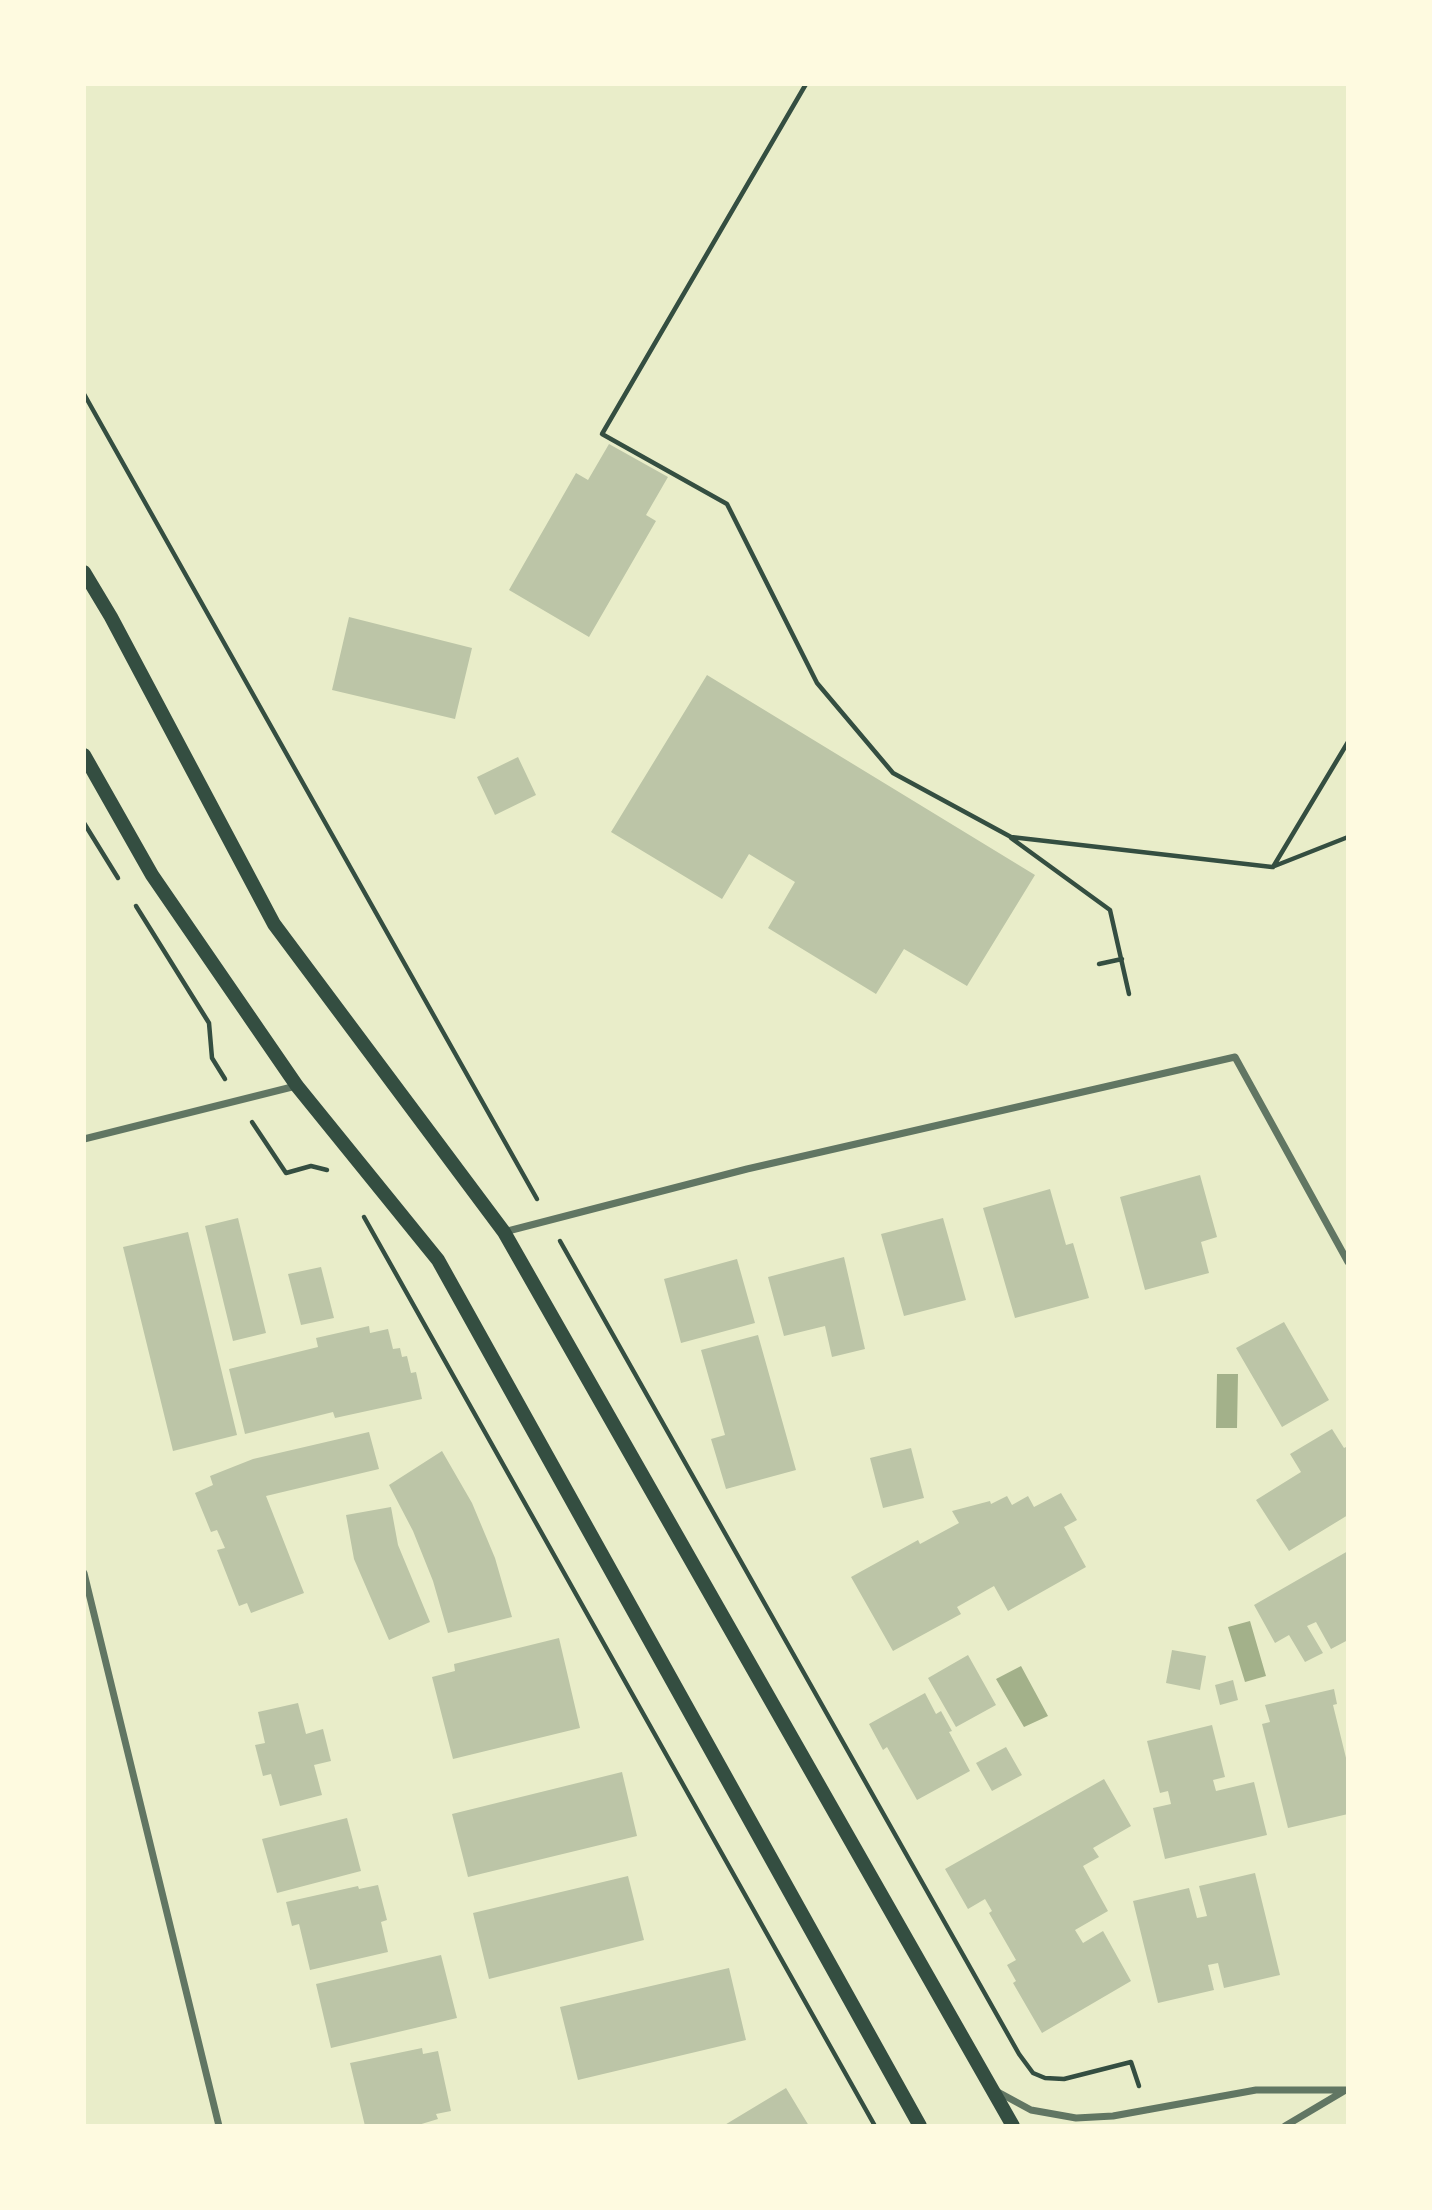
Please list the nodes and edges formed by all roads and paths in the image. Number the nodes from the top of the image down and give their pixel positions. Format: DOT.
graph roads {
  1 [pos="806,84"];
  2 [pos="84,394"];
  3 [pos="84,572"];
  4 [pos="1348,742"];
  5 [pos="84,755"];
  6 [pos="84,822"];
  7 [pos="1011,837"];
  8 [pos="1348,837"];
  9 [pos="1272,867"];
  10 [pos="125,889"];
  11 [pos="132,900"];
  12 [pos="1122,959"];
  13 [pos="1099,964"];
  14 [pos="1129,994"];
  15 [pos="297,1086"];
  16 [pos="238,1100"];
  17 [pos="84,1139"];
  18 [pos="333,1177"];
  19 [pos="362,1213"];
  20 [pos="548,1219"];
  21 [pos="504,1232"];
  22 [pos="1348,1262"];
  23 [pos="84,1573"];
  24 [pos="1139,2087"];
  25 [pos="992,2090"];
  26 [pos="1347,2090"];
  27 [pos="219,2126"];
  28 [pos="875,2126"];
  29 [pos="920,2126"];
  30 [pos="1013,2126"];
  31 [pos="1284,2126"];
  1 -- 7 [label="path"];
  2 -- 20 [label="path"];
  3 -- 21 [label="main road"];
  4 -- 9 [label="path"];
  5 -- 15 [label="main road"];
  6 -- 10 [label="path"];
  7 -- 9 [label="path"];
  7 -- 12 [label="path"];
  8 -- 9 [label="path"];
  11 -- 16 [label="path"];
  12 -- 13 [label="path"];
  12 -- 14 [label="path"];
  15 -- 16 [label="street"];
  15 -- 29 [label="main road"];
  16 -- 17 [label="street"];
  16 -- 18 [label="path"];
  19 -- 28 [label="path"];
  20 -- 21 [label="street"];
  20 -- 22 [label="street"];
  20 -- 24 [label="path"];
  21 -- 25 [label="main road"];
  23 -- 27 [label="street"];
  25 -- 26 [label="street"];
  25 -- 30 [label="main road"];
  26 -- 31 [label="street"];
}
